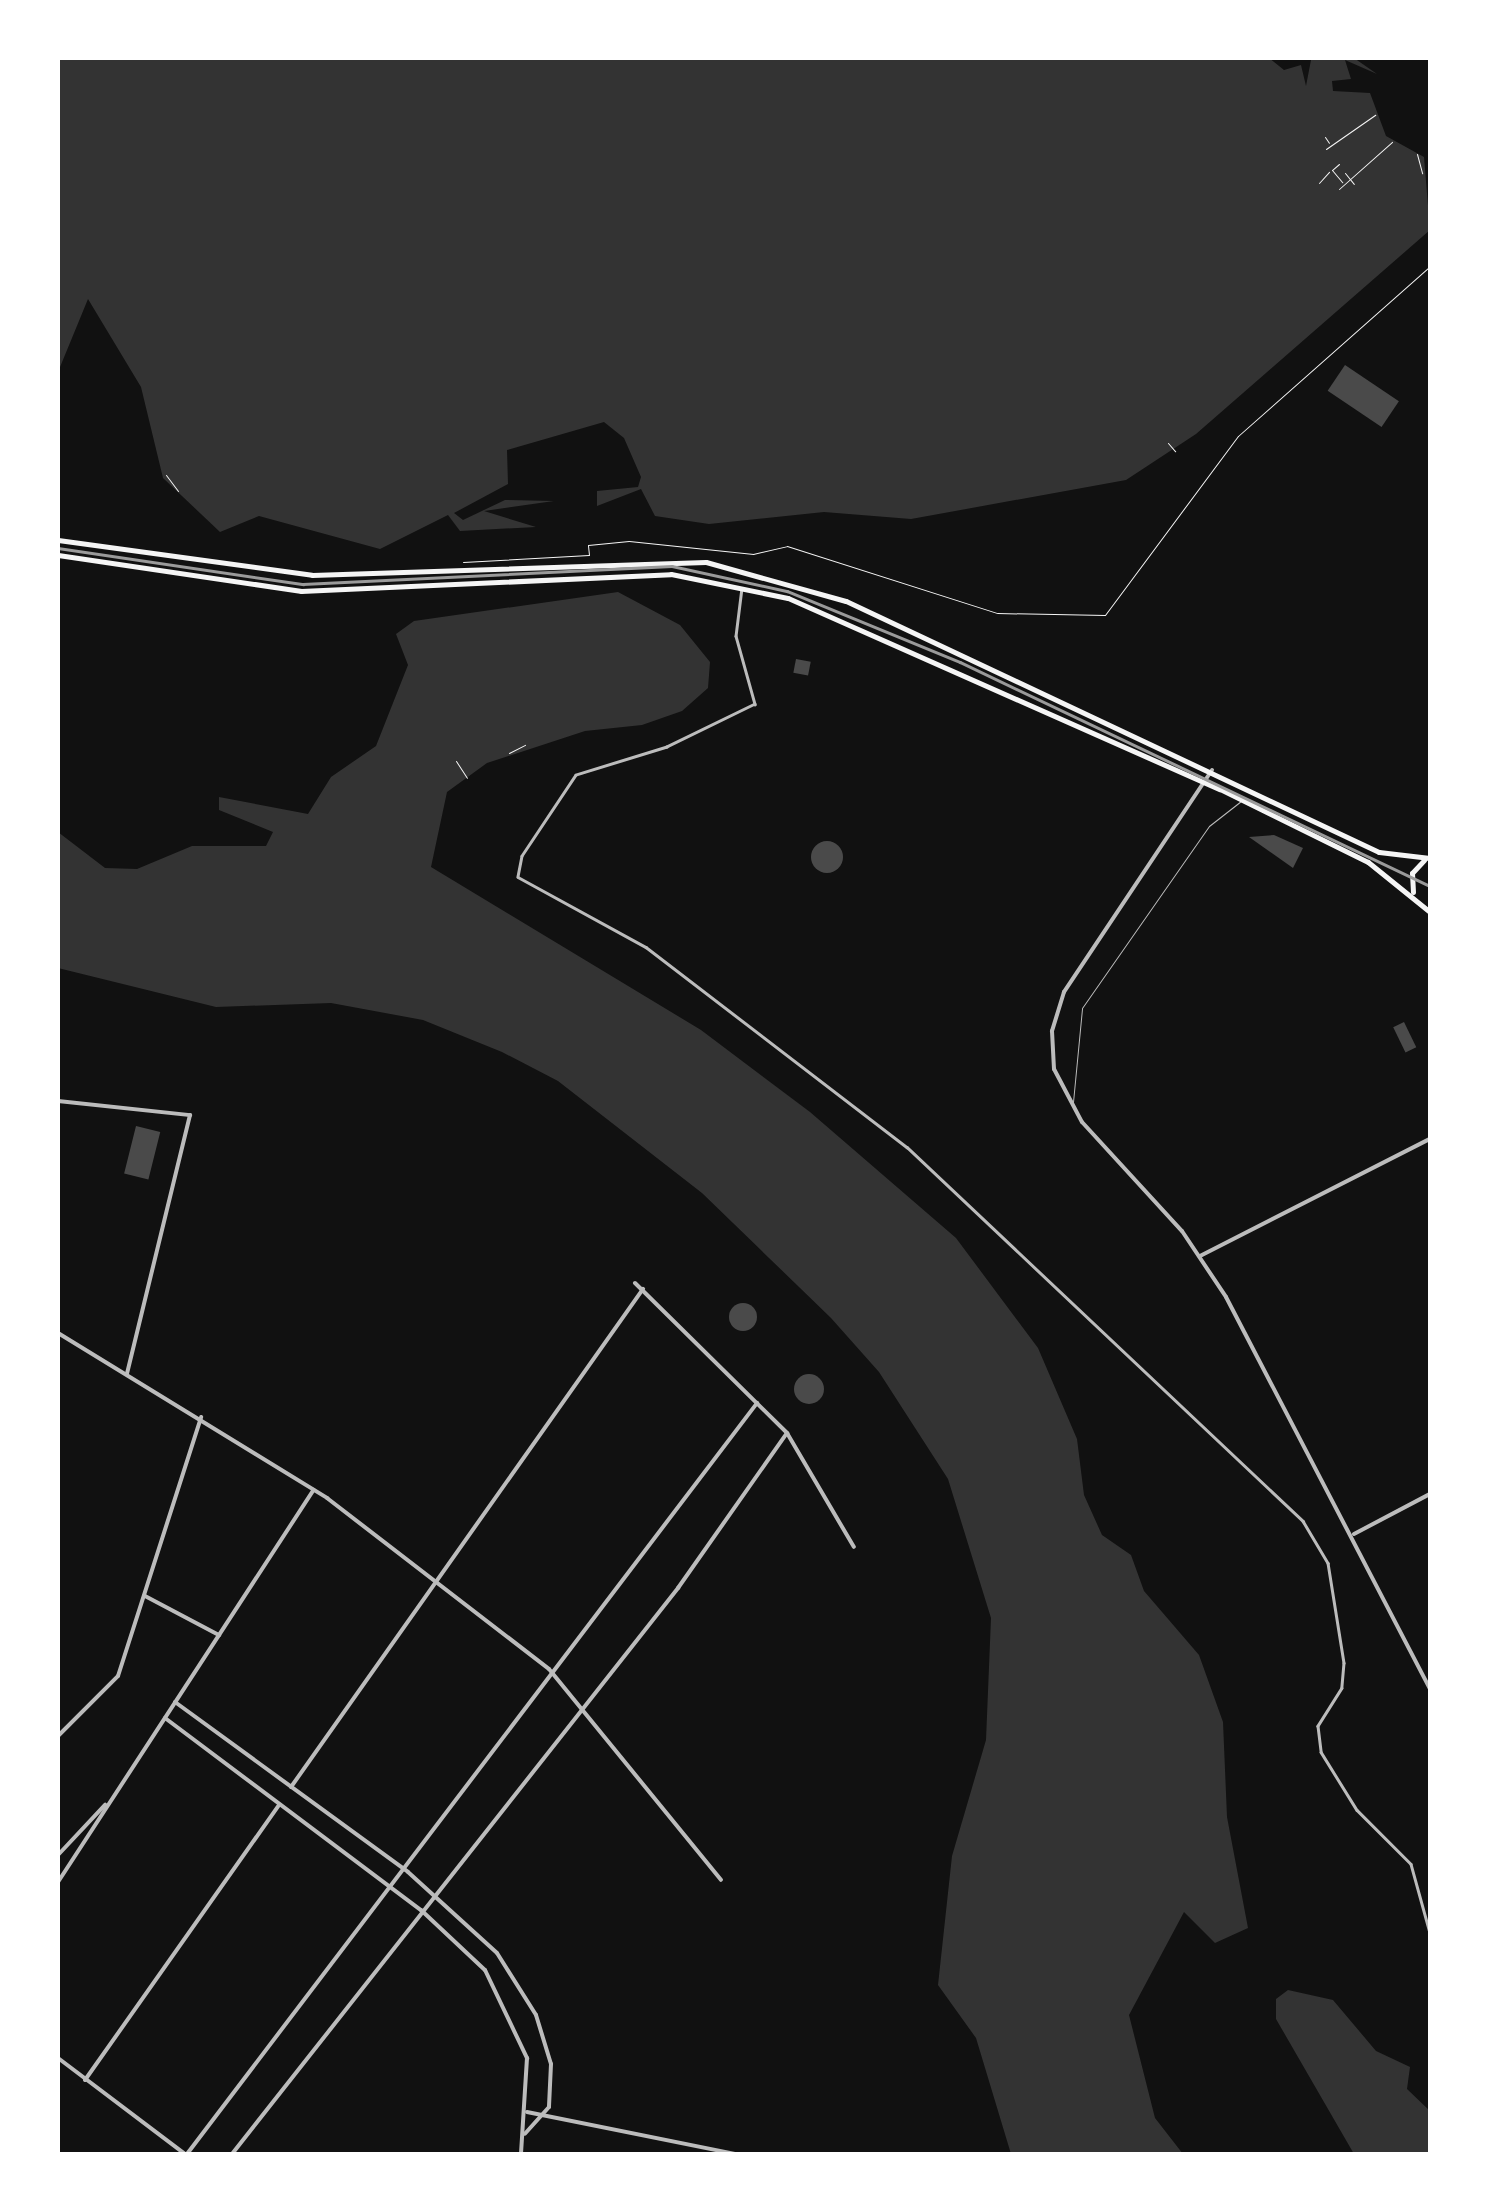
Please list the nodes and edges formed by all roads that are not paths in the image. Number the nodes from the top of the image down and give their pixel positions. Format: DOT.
graph roads {
  1 [pos="58,540"];
  2 [pos="58,555"];
  3 [pos="742,587"];
  4 [pos="1212,770"];
  5 [pos="1206,782"];
  6 [pos="1242,800"];
  7 [pos="1429,858"];
  8 [pos="1414,895"];
  9 [pos="1430,912"];
  10 [pos="58,1101"];
  11 [pos="1074,1110"];
  12 [pos="1430,1139"];
  13 [pos="1200,1256"];
  14 [pos="635,1283"];
  15 [pos="642,1289"];
  16 [pos="58,1334"];
  17 [pos="127,1374"];
  18 [pos="758,1403"];
  19 [pos="202,1418"];
  20 [pos="787,1434"];
  21 [pos="314,1490"];
  22 [pos="1430,1494"];
  23 [pos="1354,1534"];
  24 [pos="854,1547"];
  25 [pos="436,1580"];
  26 [pos="145,1596"];
  27 [pos="219,1635"];
  28 [pos="557,1676"];
  29 [pos="1430,1689"];
  30 [pos="583,1700"];
  31 [pos="175,1702"];
  32 [pos="164,1718"];
  33 [pos="58,1736"];
  34 [pos="291,1787"];
  35 [pos="108,1802"];
  36 [pos="279,1805"];
  37 [pos="58,1855"];
  38 [pos="408,1872"];
  39 [pos="721,1880"];
  40 [pos="58,1882"];
  41 [pos="394,1890"];
  42 [pos="434,1894"];
  43 [pos="421,1910"];
  44 [pos="1430,1932"];
  45 [pos="58,2058"];
  46 [pos="86,2080"];
  47 [pos="526,2112"];
  48 [pos="543,2114"];
  49 [pos="525,2134"];
  50 [pos="186,2154"];
  51 [pos="232,2154"];
  52 [pos="520,2154"];
  53 [pos="735,2154"];
  1 -- 4 [label="main road"];
  2 -- 3 [label="main road"];
  3 -- 5 [label="main road"];
  3 -- 44 [label="street"];
  4 -- 5 [label="street"];
  4 -- 7 [label="main road"];
  5 -- 6 [label="main road"];
  5 -- 11 [label="street"];
  6 -- 8 [label="main road"];
  6 -- 11 [label="lane"];
  7 -- 8 [label="main road"];
  8 -- 9 [label="main road"];
  10 -- 17 [label="street"];
  11 -- 13 [label="street"];
  12 -- 13 [label="street"];
  13 -- 23 [label="street"];
  14 -- 15 [label="street"];
  15 -- 18 [label="street"];
  15 -- 25 [label="street"];
  16 -- 17 [label="street"];
  17 -- 19 [label="street"];
  18 -- 20 [label="street"];
  18 -- 28 [label="street"];
  19 -- 21 [label="street"];
  19 -- 26 [label="street"];
  20 -- 24 [label="street"];
  20 -- 30 [label="street"];
  21 -- 25 [label="street"];
  21 -- 27 [label="street"];
  22 -- 23 [label="street"];
  23 -- 29 [label="street"];
  25 -- 28 [label="street"];
  25 -- 34 [label="street"];
  26 -- 27 [label="street"];
  26 -- 33 [label="street"];
  27 -- 31 [label="street"];
  28 -- 30 [label="street"];
  28 -- 38 [label="street"];
  30 -- 39 [label="street"];
  30 -- 42 [label="street"];
  31 -- 32 [label="street"];
  31 -- 34 [label="street"];
  32 -- 35 [label="street"];
  32 -- 36 [label="street"];
  34 -- 38 [label="street"];
  35 -- 37 [label="street"];
  35 -- 40 [label="street"];
  36 -- 41 [label="street"];
  36 -- 46 [label="street"];
  38 -- 41 [label="street"];
  38 -- 42 [label="street"];
  41 -- 43 [label="street"];
  41 -- 50 [label="street"];
  42 -- 43 [label="street"];
  42 -- 48 [label="street"];
  43 -- 47 [label="street"];
  43 -- 51 [label="street"];
  45 -- 46 [label="street"];
  46 -- 50 [label="street"];
  47 -- 48 [label="street"];
  47 -- 49 [label="street"];
  48 -- 49 [label="street"];
  48 -- 53 [label="street"];
  49 -- 52 [label="street"];
}
